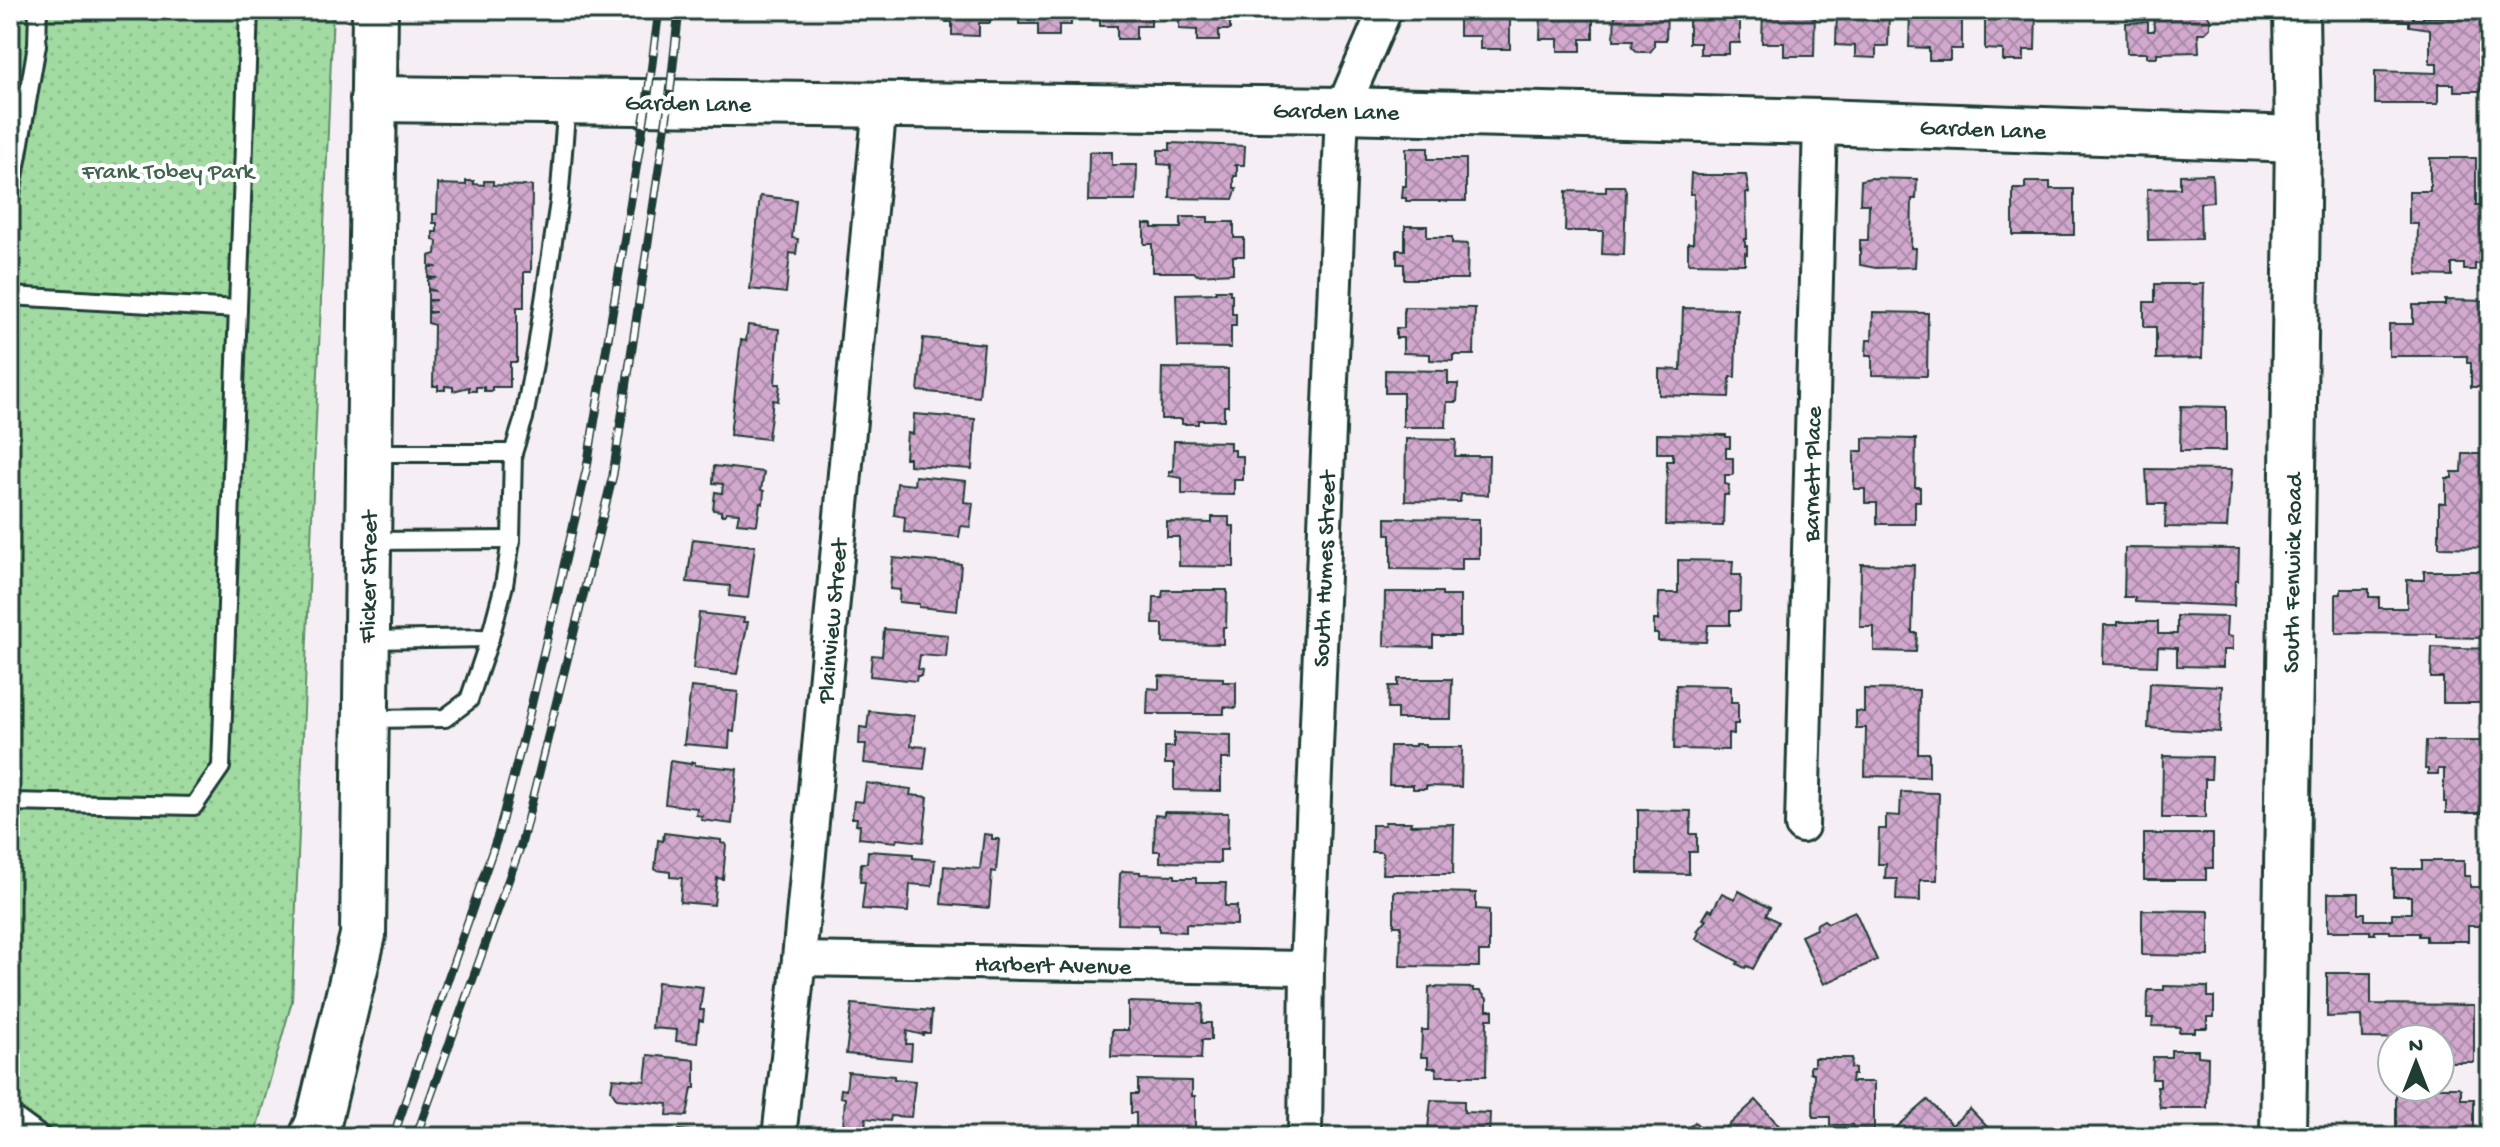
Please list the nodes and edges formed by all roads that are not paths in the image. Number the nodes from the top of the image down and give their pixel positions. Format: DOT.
graph roads {
  1 [pos="38,10"];
  2 [pos="249,10"];
  3 [pos="375,10"];
  4 [pos="1385,10"];
  5 [pos="2296,10"];
  6 [pos="373,99"];
  7 [pos="567,101"];
  8 [pos="880,104"];
  9 [pos="1342,110"];
  10 [pos="1820,122"];
  11 [pos="2298,139"];
  12 [pos="10,200"];
  13 [pos="10,296"];
  14 [pos="238,309"];
  15 [pos="368,453"];
  16 [pos="513,453"];
  17 [pos="511,540"];
  18 [pos="368,541"];
  19 [pos="490,638"];
  20 [pos="366,640"];
  21 [pos="365,719"];
  22 [pos="10,802"];
  23 [pos="1802,826"];
  24 [pos="799,959"];
  25 [pos="1307,968"];
  26 [pos="10,1113"];
  27 [pos="43,1137"];
  28 [pos="312,1137"];
  29 [pos="779,1137"];
  30 [pos="1305,1137"];
  31 [pos="2283,1137"];
  1 -- 12 [label="lane"];
  2 -- 14 [label="lane"];
  3 -- 6 [label="street, Flicker Street"];
  4 -- 9 [label="street, South Humes Street"];
  5 -- 11 [label="street, South Fenwick Road"];
  6 -- 7 [label="street, Garden Lane"];
  6 -- 15 [label="street, Flicker Street"];
  7 -- 8 [label="street, Garden Lane"];
  7 -- 16 [label="lane"];
  8 -- 9 [label="street, Garden Lane"];
  8 -- 24 [label="street, Plainview Street"];
  9 -- 10 [label="street, Garden Lane"];
  9 -- 25 [label="street, South Humes Street"];
  10 -- 11 [label="street, Garden Lane"];
  10 -- 23 [label="street, Barnett Place"];
  11 -- 31 [label="street, South Fenwick Road"];
  13 -- 14 [label="lane"];
  14 -- 22 [label="lane"];
  15 -- 16 [label="lane"];
  15 -- 18 [label="street, Flicker Street"];
  16 -- 17 [label="lane"];
  17 -- 18 [label="lane"];
  17 -- 19 [label="lane"];
  18 -- 20 [label="street, Flicker Street"];
  19 -- 20 [label="lane"];
  19 -- 21 [label="lane"];
  20 -- 21 [label="street, Flicker Street"];
  21 -- 28 [label="street, Flicker Street"];
  24 -- 25 [label="street, Harbert Avenue"];
  24 -- 29 [label="street, Plainview Street"];
  25 -- 30 [label="street, South Humes Street"];
  26 -- 27 [label="lane"];
}
